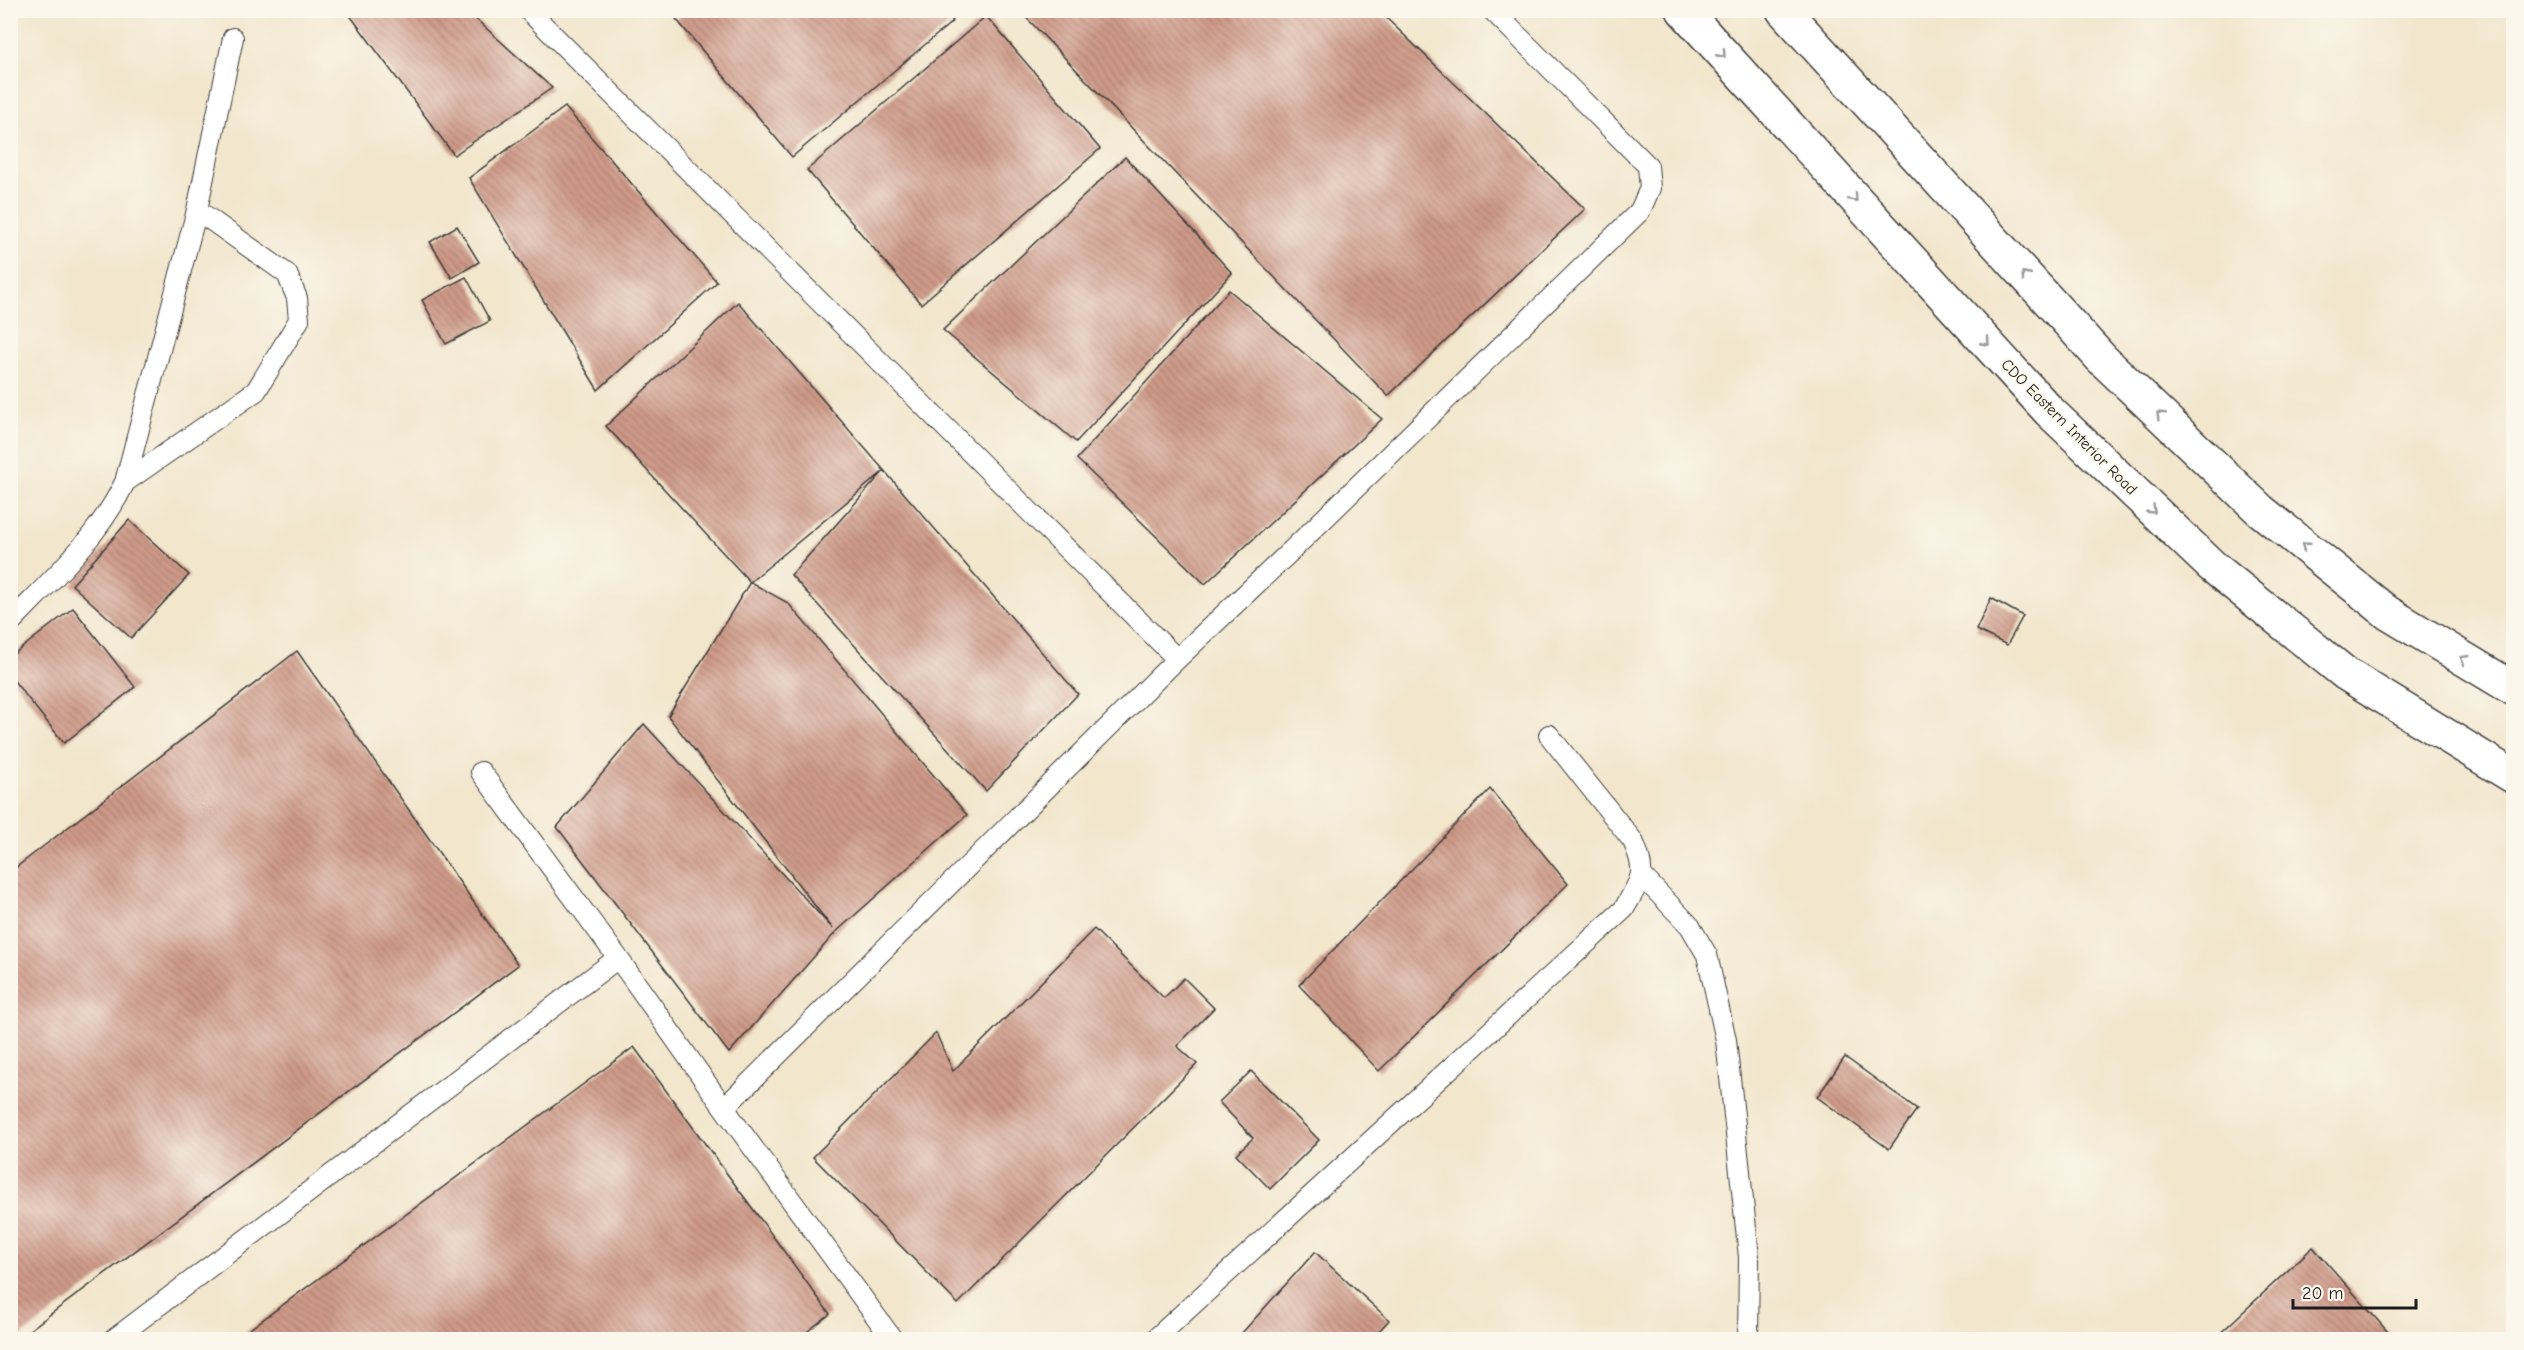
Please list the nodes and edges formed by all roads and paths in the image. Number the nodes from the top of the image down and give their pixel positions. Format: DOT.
graph roads {
  1 [pos="528,10"];
  2 [pos="1492,10"];
  3 [pos="1683,10"];
  4 [pos="1783,10"];
  5 [pos="233,38"];
  6 [pos="197,210"];
  7 [pos="125,482"];
  8 [pos="10,623"];
  9 [pos="1177,659"];
  10 [pos="2514,689"];
  11 [pos="1550,735"];
  12 [pos="481,772"];
  13 [pos="2514,777"];
  14 [pos="1642,876"];
  15 [pos="618,958"];
  16 [pos="724,1108"];
  17 [pos="113,1340"];
  18 [pos="893,1340"];
  19 [pos="1154,1340"];
  20 [pos="1748,1340"];
  1 -- 9 [label="lane"];
  2 -- 9 [label="lane"];
  3 -- 13 [label="main road, CDO Eastern Interior Road, one-way"];
  10 -- 4 [label="main road, one-way"];
  5 -- 6 [label="lane"];
  6 -- 7 [label="lane"];
  6 -- 7 [label="lane"];
  7 -- 8 [label="lane"];
  9 -- 16 [label="lane"];
  11 -- 14 [label="lane"];
  12 -- 15 [label="lane"];
  14 -- 19 [label="lane"];
  14 -- 20 [label="lane"];
  15 -- 16 [label="lane"];
  15 -- 17 [label="lane"];
  16 -- 18 [label="lane"];
}
